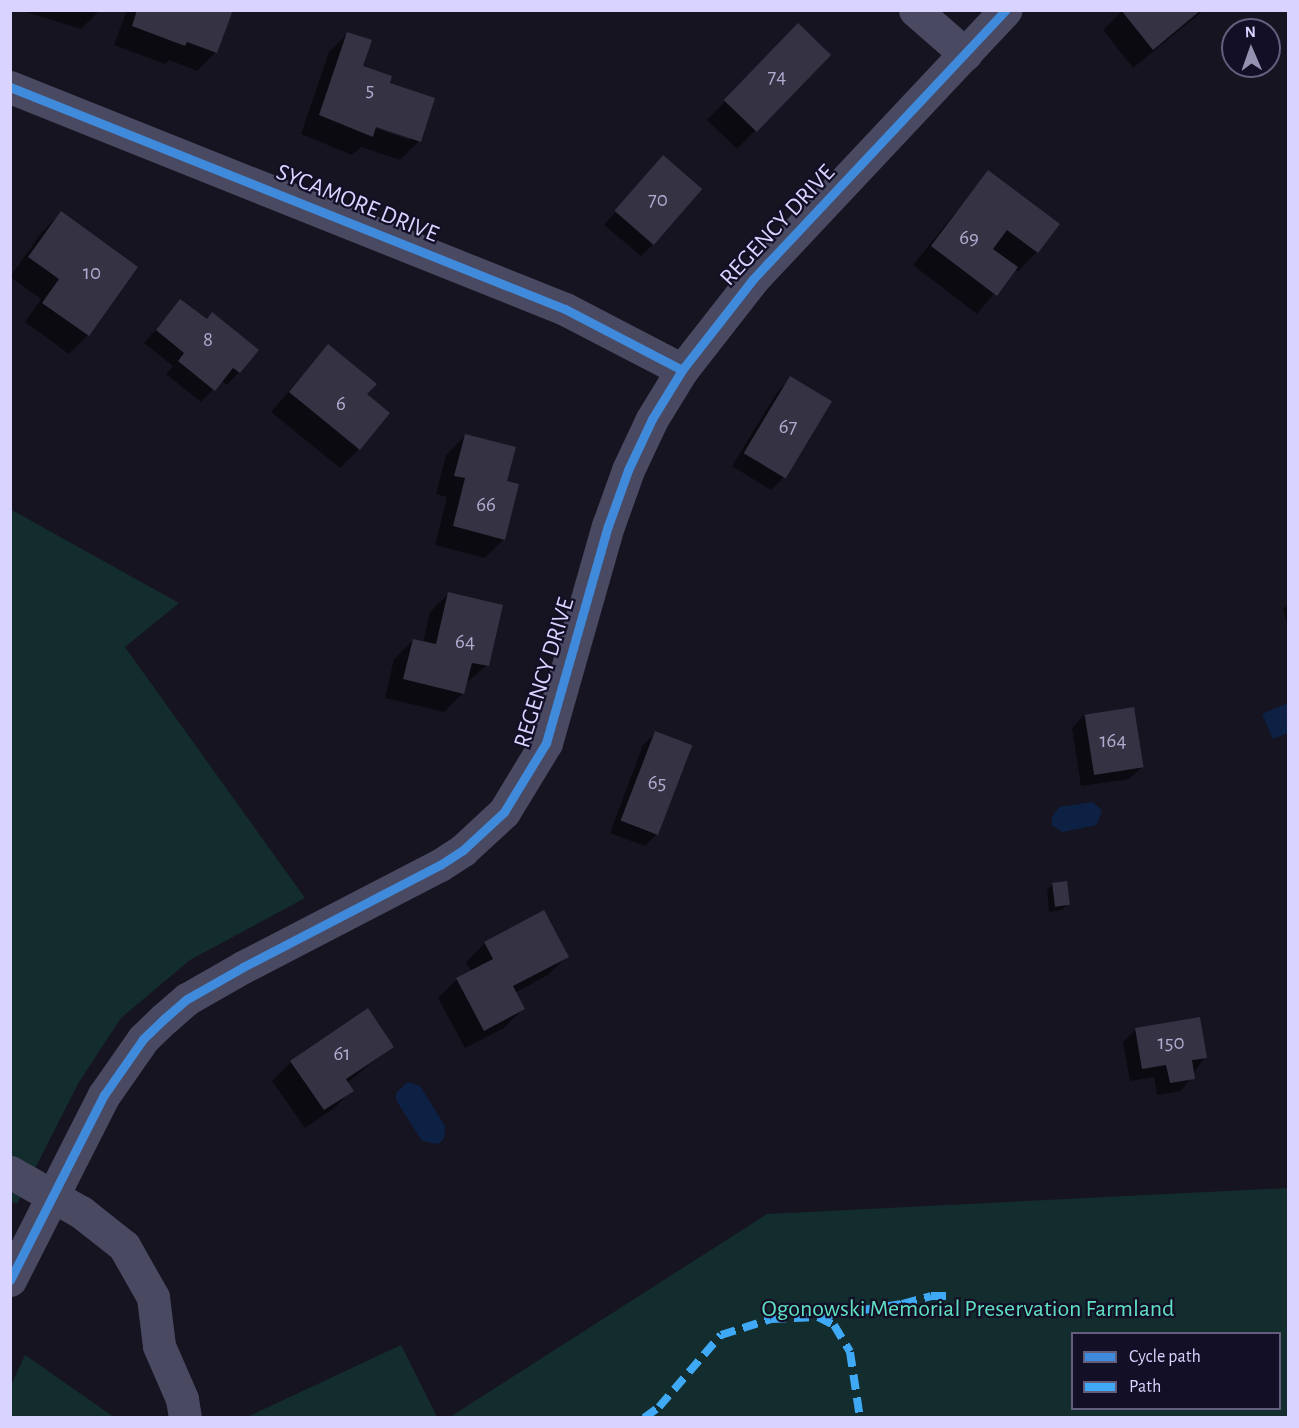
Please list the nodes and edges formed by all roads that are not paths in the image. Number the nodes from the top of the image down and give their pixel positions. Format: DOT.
graph roads {
  1 [pos="915,10"];
  2 [pos="1006,10"];
  3 [pos="966,54"];
  4 [pos="10,87"];
  5 [pos="682,370"];
  6 [pos="10,1172"];
  7 [pos="52,1197"];
  8 [pos="10,1280"];
  9 [pos="185,1418"];
  1 -- 3 [label="street"];
  2 -- 3 [label="street, REGENCY DRIVE"];
  3 -- 5 [label="street, REGENCY DRIVE"];
  4 -- 5 [label="street, SYCAMORE DRIVE"];
  5 -- 7 [label="street, REGENCY DRIVE"];
  6 -- 7 [label="street"];
  7 -- 8 [label="street, REGENCY DRIVE"];
  7 -- 9 [label="street"];
}
